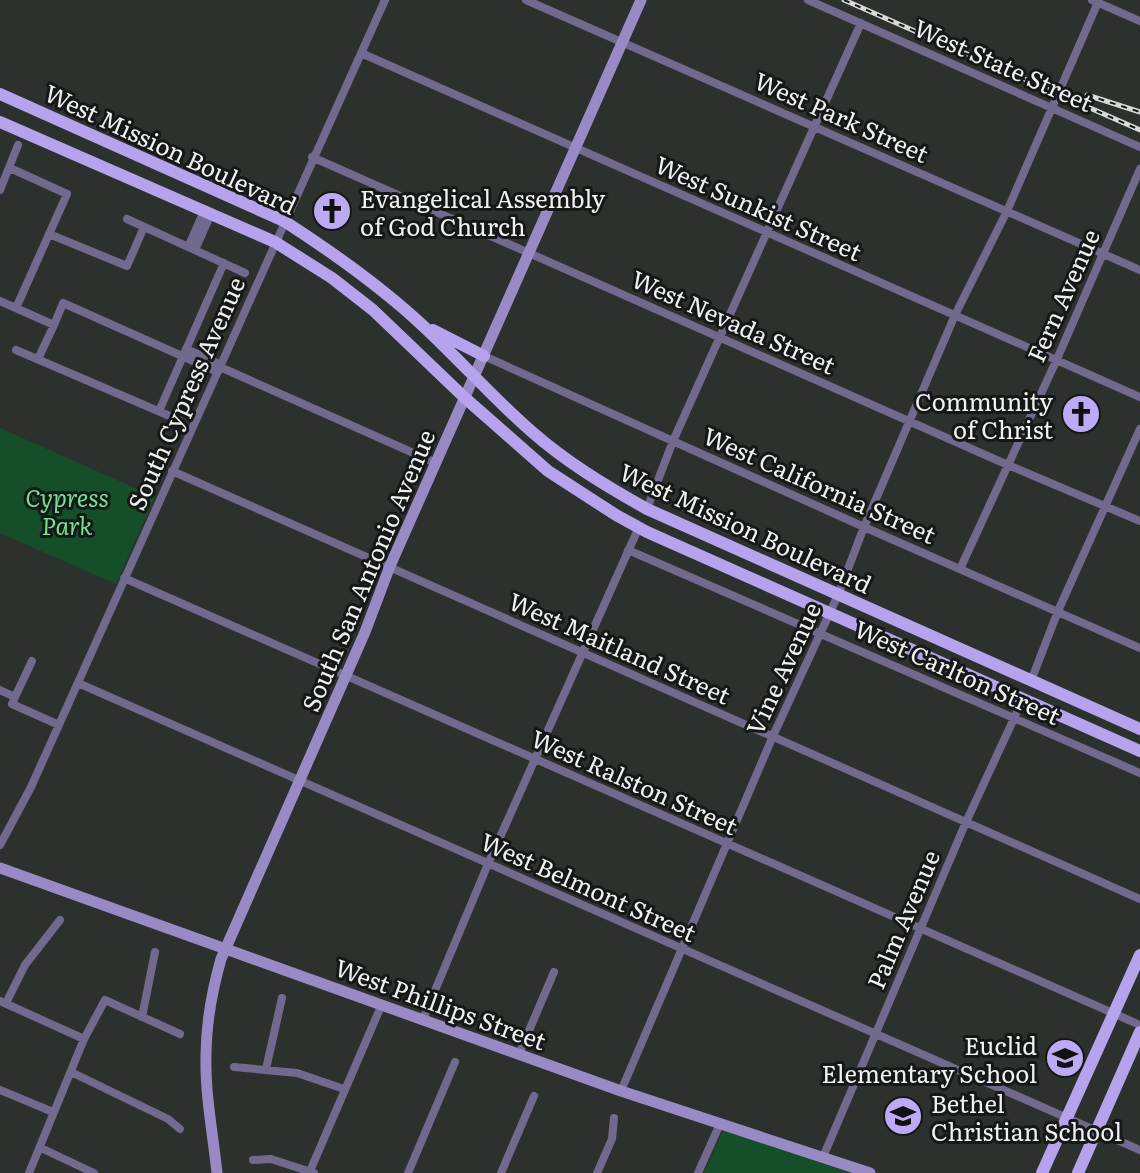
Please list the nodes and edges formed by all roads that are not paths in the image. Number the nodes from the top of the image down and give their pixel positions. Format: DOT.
graph roads {
  1 [pos="385,0"];
  2 [pos="526,0"];
  3 [pos="641,0"];
  4 [pos="808,0"];
  5 [pos="1096,1"];
  6 [pos="1140,21"];
  7 [pos="861,23"];
  8 [pos="623,41"];
  9 [pos="361,53"];
  10 [pos="0,94"];
  11 [pos="1053,107"];
  12 [pos="0,122"];
  13 [pos="815,127"];
  14 [pos="18,145"];
  15 [pos="1140,147"];
  16 [pos="577,148"];
  17 [pos="312,157"];
  18 [pos="10,168"];
  19 [pos="1140,169"];
  20 [pos="0,190"];
  21 [pos="1007,211"];
  22 [pos="208,212"];
  23 [pos="127,219"];
  24 [pos="284,221"];
  25 [pos="144,227"];
  26 [pos="766,233"];
  27 [pos="49,234"];
  28 [pos="275,242"];
  29 [pos="192,248"];
  30 [pos="529,253"];
  31 [pos="1102,254"];
  32 [pos="224,263"];
  33 [pos="1140,270"];
  34 [pos="245,273"];
  35 [pos="0,301"];
  36 [pos="16,308"];
  37 [pos="955,315"];
  38 [pos="420,324"];
  39 [pos="54,325"];
  40 [pos="720,336"];
  41 [pos="16,350"];
  42 [pos="184,353"];
  43 [pos="484,356"];
  44 [pos="38,359"];
  45 [pos="1057,359"];
  46 [pos="219,368"];
  47 [pos="475,377"];
  48 [pos="1140,397"];
  49 [pos="465,398"];
  50 [pos="159,411"];
  51 [pos="179,420"];
  52 [pos="909,421"];
  53 [pos="1140,429"];
  54 [pos="673,441"];
  55 [pos="436,463"];
  56 [pos="1008,465"];
  57 [pos="172,471"];
  58 [pos="1107,506"];
  59 [pos="647,509"];
  60 [pos="1140,521"];
  61 [pos="639,527"];
  62 [pos="864,527"];
  63 [pos="628,550"];
  64 [pos="390,566"];
  65 [pos="960,569"];
  66 [pos="124,578"];
  67 [pos="838,595"];
  68 [pos="1058,611"];
  69 [pos="828,614"];
  70 [pos="819,632"];
  71 [pos="1140,648"];
  72 [pos="582,653"];
  73 [pos="32,661"];
  74 [pos="347,674"];
  75 [pos="1031,681"];
  76 [pos="78,683"];
  77 [pos="0,690"];
  78 [pos="15,697"];
  79 [pos="1023,699"];
  80 [pos="1014,717"];
  81 [pos="59,725"];
  82 [pos="1140,729"];
  83 [pos="773,736"];
  84 [pos="1140,751"];
  85 [pos="536,759"];
  86 [pos="1140,773"];
  87 [pos="300,779"];
  88 [pos="966,822"];
  89 [pos="727,843"];
  90 [pos="0,845"];
  91 [pos="488,864"];
  92 [pos="0,868"];
  93 [pos="1140,899"];
  94 [pos="60,920"];
  95 [pos="921,927"];
  96 [pos="226,948"];
  97 [pos="680,948"];
  98 [pos="155,952"];
  99 [pos="1140,955"];
  100 [pos="554,972"];
  101 [pos="282,998"];
  102 [pos="3,1002"];
  103 [pos="382,1004"];
  104 [pos="1114,1013"];
  105 [pos="142,1017"];
  106 [pos="423,1019"];
  107 [pos="1140,1025"];
  108 [pos="1140,1032"];
  109 [pos="180,1034"];
  110 [pos="875,1034"];
  111 [pos="84,1039"];
  112 [pos="519,1054"];
  113 [pos="455,1062"];
  114 [pos="234,1067"];
  115 [pos="266,1069"];
  116 [pos="71,1072"];
  117 [pos="344,1089"];
  118 [pos="0,1090"];
  119 [pos="621,1091"];
  120 [pos="534,1096"];
  121 [pos="53,1112"];
  122 [pos="614,1118"];
  123 [pos="1067,1118"];
  124 [pos="720,1124"];
  125 [pos="180,1129"];
  126 [pos="1097,1131"];
  127 [pos="41,1148"];
  128 [pos="1140,1150"];
  129 [pos="823,1157"];
  130 [pos="253,1160"];
  131 [pos="312,1172"];
  132 [pos="29,1173"];
  133 [pos="94,1173"];
  134 [pos="217,1173"];
  135 [pos="408,1173"];
  136 [pos="501,1173"];
  137 [pos="597,1173"];
  138 [pos="698,1173"];
  139 [pos="870,1173"];
  140 [pos="1042,1173"];
  141 [pos="1078,1173"];
  1 -- 9 [label="street, South Cypress Avenue"];
  2 -- 8 [label="street, West Park Street"];
  3 -- 8 [label="street, South San Antonio Avenue"];
  4 -- 7 [label="street, West State Street"];
  5 -- 6 [label="street"];
  5 -- 11 [label="street, Vine Avenue"];
  7 -- 11 [label="street, West State Street"];
  7 -- 13 [label="street"];
  8 -- 13 [label="street, West Park Street"];
  8 -- 16 [label="street, South San Antonio Avenue"];
  9 -- 16 [label="street, West Sunkist Street"];
  9 -- 17 [label="street, South Cypress Avenue"];
  10 -- 24 [label="main road, West Mission Boulevard"];
  11 -- 15 [label="street, West State Street"];
  11 -- 21 [label="street, Vine Avenue"];
  12 -- 22 [label="main road, West Mission Boulevard"];
  13 -- 21 [label="street, West Park Street"];
  13 -- 26 [label="street"];
  14 -- 18 [label="street"];
  16 -- 26 [label="street, West Sunkist Street"];
  16 -- 30 [label="street, South San Antonio Avenue"];
  17 -- 24 [label="street, South Cypress Avenue"];
  17 -- 30 [label="street, West Nevada Street"];
  18 -- 20 [label="street"];
  18 -- 27 [label="street"];
  19 -- 31 [label="street, Fern Avenue"];
  21 -- 31 [label="street, West Park Street"];
  21 -- 37 [label="street, Vine Avenue"];
  22 -- 28 [label="main road, West Mission Boulevard"];
  22 -- 29 [label="street"];
  23 -- 25 [label="street"];
  24 -- 28 [label="street, South Cypress Avenue"];
  24 -- 38 [label="main road, West Mission Boulevard"];
  25 -- 27 [label="street"];
  25 -- 29 [label="street"];
  26 -- 37 [label="street, West Sunkist Street"];
  26 -- 40 [label="street"];
  27 -- 36 [label="street"];
  28 -- 46 [label="street, South Cypress Avenue"];
  28 -- 49 [label="main road, West Mission Boulevard"];
  29 -- 32 [label="street"];
  30 -- 40 [label="street, West Nevada Street"];
  30 -- 43 [label="street, South San Antonio Avenue"];
  31 -- 33 [label="street, West Park Street"];
  31 -- 45 [label="street, Fern Avenue"];
  32 -- 34 [label="street"];
  32 -- 42 [label="street"];
  35 -- 36 [label="street"];
  36 -- 39 [label="street"];
  37 -- 45 [label="street, West Sunkist Street"];
  37 -- 52 [label="street, Vine Avenue"];
  38 -- 43 [label="main road"];
  38 -- 47 [label="main road, West Mission Boulevard"];
  39 -- 42 [label="street"];
  39 -- 44 [label="street"];
  40 -- 52 [label="street, West Nevada Street"];
  40 -- 54 [label="street"];
  41 -- 44 [label="street"];
  42 -- 46 [label="street"];
  42 -- 50 [label="street"];
  43 -- 47 [label="street, South San Antonio Avenue"];
  43 -- 54 [label="street, West California Street"];
  44 -- 50 [label="street"];
  45 -- 48 [label="street, West Sunkist Street"];
  45 -- 56 [label="street, Fern Avenue"];
  46 -- 55 [label="street"];
  46 -- 57 [label="street, South Cypress Avenue"];
  47 -- 49 [label="street, South San Antonio Avenue"];
  47 -- 59 [label="main road, West Mission Boulevard"];
  49 -- 55 [label="street, South San Antonio Avenue"];
  49 -- 61 [label="main road, West Mission Boulevard"];
  50 -- 51 [label="street"];
  52 -- 56 [label="street, West Nevada Street"];
  52 -- 62 [label="street, Vine Avenue"];
  53 -- 58 [label="street"];
  54 -- 59 [label="street"];
  54 -- 62 [label="street, West California Street"];
  55 -- 64 [label="street, South San Antonio Avenue"];
  56 -- 58 [label="street, West Nevada Street"];
  56 -- 65 [label="street, Fern Avenue"];
  57 -- 64 [label="street, West Maitland Street"];
  57 -- 66 [label="street, South Cypress Avenue"];
  58 -- 60 [label="street, West Nevada Street"];
  58 -- 68 [label="street"];
  59 -- 67 [label="main road, West Mission Boulevard"];
  61 -- 63 [label="street"];
  61 -- 69 [label="main road, West Mission Boulevard"];
  62 -- 65 [label="street, West California Street"];
  62 -- 67 [label="street, Vine Avenue"];
  63 -- 70 [label="street, West Carlton Street"];
  63 -- 72 [label="street"];
  64 -- 72 [label="street, West Maitland Street"];
  64 -- 74 [label="street, South San Antonio Avenue"];
  65 -- 68 [label="street, West California Street"];
  66 -- 74 [label="street, West Ralston Street"];
  66 -- 76 [label="street, South Cypress Avenue"];
  67 -- 69 [label="street, Vine Avenue"];
  67 -- 75 [label="main road, West Mission Boulevard"];
  68 -- 71 [label="street, West California Street"];
  68 -- 75 [label="street"];
  69 -- 70 [label="street, Vine Avenue"];
  69 -- 79 [label="main road, West Mission Boulevard"];
  70 -- 80 [label="street, West Carlton Street"];
  70 -- 83 [label="street, Vine Avenue"];
  72 -- 83 [label="street, West Maitland Street"];
  72 -- 85 [label="street"];
  73 -- 78 [label="street"];
  74 -- 85 [label="street, West Ralston Street"];
  74 -- 87 [label="street, South San Antonio Avenue"];
  75 -- 82 [label="main road, West Mission Boulevard"];
  76 -- 81 [label="street, South Cypress Avenue"];
  76 -- 87 [label="street, West Belmont Street"];
  77 -- 78 [label="street"];
  78 -- 81 [label="street"];
  79 -- 80 [label="street, Palm Avenue"];
  79 -- 84 [label="main road, West Mission Boulevard"];
  80 -- 86 [label="street, West Carlton Street"];
  80 -- 88 [label="street, Palm Avenue"];
  81 -- 90 [label="street, South Cypress Avenue"];
  83 -- 88 [label="street, West Maitland Street"];
  83 -- 89 [label="street, Vine Avenue"];
  85 -- 89 [label="street, West Ralston Street"];
  85 -- 91 [label="street"];
  87 -- 91 [label="street, West Belmont Street"];
  87 -- 96 [label="street, South San Antonio Avenue"];
  88 -- 93 [label="street, West Maitland Street"];
  88 -- 95 [label="street, Palm Avenue"];
  89 -- 95 [label="street, West Ralston Street"];
  89 -- 97 [label="street, Vine Avenue"];
  91 -- 97 [label="street, West Belmont Street"];
  91 -- 106 [label="street"];
  92 -- 96 [label="street, West Phillips Street"];
  94 -- 102 [label="street"];
  95 -- 104 [label="street, West Ralston Street"];
  95 -- 110 [label="street, Palm Avenue"];
  96 -- 103 [label="street, West Phillips Street"];
  96 -- 134 [label="street, South San Antonio Avenue"];
  97 -- 110 [label="street, West Belmont Street"];
  97 -- 119 [label="street, Vine Avenue"];
  98 -- 105 [label="street"];
  99 -- 104 [label="main road"];
  100 -- 112 [label="street"];
  101 -- 115 [label="street"];
  102 -- 111 [label="street"];
  103 -- 106 [label="street, West Phillips Street"];
  103 -- 117 [label="street"];
  104 -- 107 [label="street, West Ralston Street"];
  104 -- 123 [label="main road"];
  105 -- 109 [label="street"];
  105 -- 111 [label="street"];
  106 -- 112 [label="street, West Phillips Street"];
  108 -- 126 [label="main road"];
  110 -- 123 [label="street, West Belmont Street"];
  110 -- 129 [label="street, Palm Avenue"];
  111 -- 116 [label="street"];
  112 -- 119 [label="street, West Phillips Street"];
  113 -- 135 [label="street"];
  114 -- 115 [label="street"];
  115 -- 117 [label="street"];
  116 -- 121 [label="street"];
  116 -- 125 [label="street"];
  117 -- 131 [label="street"];
  118 -- 121 [label="street"];
  119 -- 124 [label="street, West Phillips Street"];
  120 -- 136 [label="street"];
  121 -- 127 [label="street"];
  122 -- 137 [label="street"];
  123 -- 126 [label="street, West Belmont Street"];
  123 -- 140 [label="main road"];
  124 -- 129 [label="street, West Phillips Street"];
  124 -- 138 [label="street"];
  126 -- 128 [label="street, West Belmont Street"];
  126 -- 141 [label="main road"];
  127 -- 132 [label="street"];
  127 -- 133 [label="street"];
  129 -- 139 [label="street, West Phillips Street"];
  130 -- 131 [label="street"];
}
